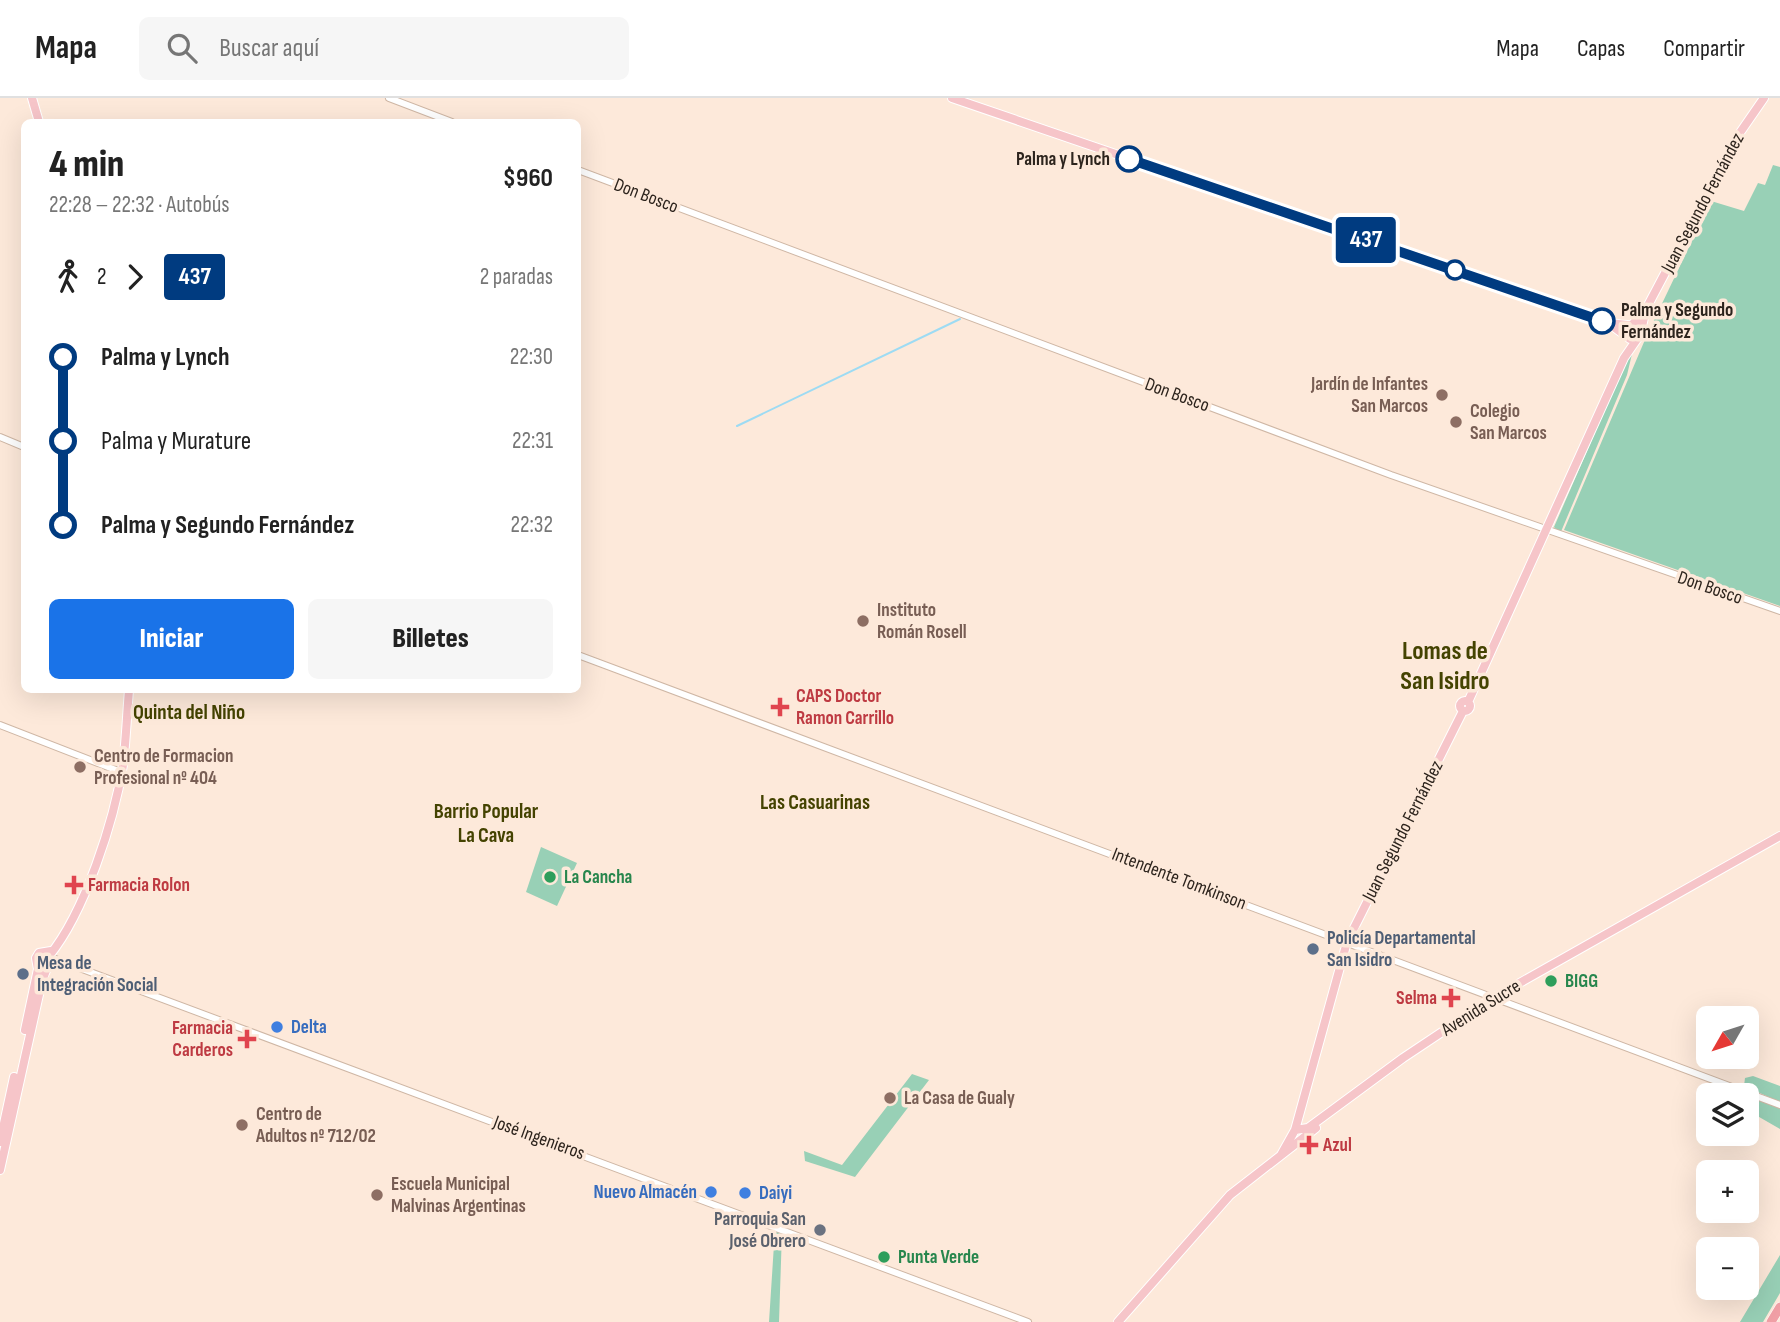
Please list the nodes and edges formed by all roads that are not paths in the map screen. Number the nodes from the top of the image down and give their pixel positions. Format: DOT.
graph roads {
  1 [pos="32,98"];
  2 [pos="389,98"];
  3 [pos="952,98"];
  4 [pos="1764,98"];
  5 [pos="38,119"];
  6 [pos="444,119"];
  7 [pos="581,171"];
  8 [pos="1646,309"];
  9 [pos="1609,323"];
  10 [pos="1631,325"];
  11 [pos="1639,335"];
  12 [pos="1626,336"];
  13 [pos="1625,356"];
  14 [pos="0,438"];
  15 [pos="21,446"];
  16 [pos="1547,532"];
  17 [pos="1780,611"];
  18 [pos="581,656"];
  19 [pos="129,693"];
  20 [pos="0,725"];
  21 [pos="121,772"];
  22 [pos="1780,836"];
  23 [pos="1347,942"];
  24 [pos="47,957"];
  25 [pos="1493,998"];
  26 [pos="1780,1105"];
  27 [pos="1336,1109"];
  28 [pos="1299,1131"];
  29 [pos="1303,1139"];
  30 [pos="0,1142"];
  31 [pos="1281,1155"];
  32 [pos="0,1170"];
  33 [pos="1780,1307"];
  34 [pos="1028,1322"];
  35 [pos="1118,1322"];
  36 [pos="1771,1322"];
  1 -- 5 [label="main road"];
  2 -- 6 [label="street"];
  3 -- 9 [label="main road"];
  4 -- 8 [label="main road, Juan Segundo Fernández"];
  7 -- 16 [label="street, Don Bosco"];
  8 -- 10 [label="main road, Juan Segundo Fernández"];
  8 -- 11 [label="main road, Juan Segundo Fernández"];
  9 -- 10 [label="main road"];
  9 -- 12 [label="main road"];
  10 -- 11 [label="main road"];
  10 -- 12 [label="main road, Juan Segundo Fernández"];
  11 -- 12 [label="main road"];
  11 -- 13 [label="main road, Juan Segundo Fernández"];
  12 -- 13 [label="main road, Juan Segundo Fernández"];
  13 -- 16 [label="main road, Juan Segundo Fernández"];
  14 -- 15 [label="street"];
  16 -- 17 [label="street, Don Bosco"];
  16 -- 23 [label="main road, Juan Segundo Fernández"];
  18 -- 23 [label="street, Intendente Tomkinson"];
  19 -- 21 [label="main road"];
  20 -- 21 [label="street"];
  21 -- 24 [label="main road"];
  22 -- 25 [label="main road, Avenida Sucre"];
  23 -- 25 [label="street, Intendente Tomkinson"];
  23 -- 28 [label="main road, Juan Segundo Fernández"];
  24 -- 30 [label="main road"];
  24 -- 32 [label="main road"];
  24 -- 34 [label="street, José Ingenieros"];
  25 -- 26 [label="street, Intendente Tomkinson"];
  25 -- 27 [label="main road, Avenida Sucre"];
  27 -- 28 [label="main road, Avenida Sucre"];
  27 -- 29 [label="main road, Avenida Sucre"];
  28 -- 29 [label="main road"];
  28 -- 29 [label="main road"];
  28 -- 31 [label="main road, Avenida Sucre"];
  29 -- 31 [label="main road, Avenida Sucre"];
  31 -- 35 [label="main road, Avenida Sucre"];
  33 -- 36 [label="highway"];
}
